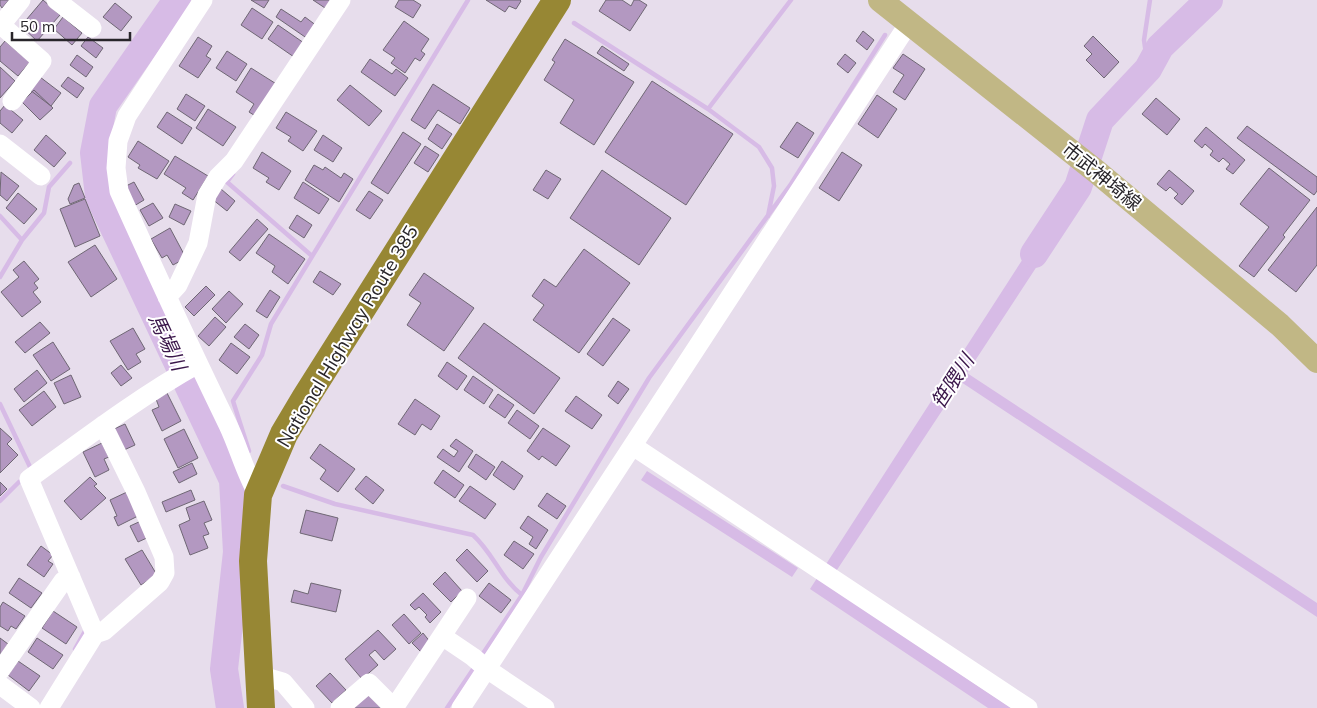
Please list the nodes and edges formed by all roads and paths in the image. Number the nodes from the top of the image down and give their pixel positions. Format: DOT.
graph roads {
  1 [pos="21,0"];
  2 [pos="56,0"];
  3 [pos="341,0"];
  4 [pos="557,0"];
  5 [pos="880,0"];
  6 [pos="200,1"];
  7 [pos="909,23"];
  8 [pos="92,28"];
  9 [pos="12,100"];
  10 [pos="0,144"];
  11 [pos="41,176"];
  12 [pos="167,297"];
  13 [pos="1317,361"];
  14 [pos="198,364"];
  15 [pos="103,425"];
  16 [pos="633,446"];
  17 [pos="258,495"];
  18 [pos="71,577"];
  19 [pos="467,598"];
  20 [pos="94,634"];
  21 [pos="442,636"];
  22 [pos="487,669"];
  23 [pos="0,671"];
  24 [pos="259,676"];
  25 [pos="0,685"];
  26 [pos="30,708"];
  27 [pos="49,708"];
  28 [pos="261,708"];
  29 [pos="306,708"];
  30 [pos="340,708"];
  31 [pos="394,708"];
  32 [pos="462,708"];
  33 [pos="545,708"];
  34 [pos="1028,708"];
  1 -- 9 [label="street"];
  2 -- 8 [label="street"];
  3 -- 12 [label="street"];
  4 -- 17 [label="highway, National Highway Route 385"];
  5 -- 7 [label="main road, 市武神埼線"];
  6 -- 12 [label="street"];
  7 -- 13 [label="main road, 市武神埼線"];
  7 -- 16 [label="street"];
  10 -- 11 [label="street"];
  12 -- 14 [label="street"];
  14 -- 15 [label="street"];
  14 -- 17 [label="street"];
  15 -- 18 [label="street"];
  15 -- 20 [label="street"];
  16 -- 22 [label="street"];
  16 -- 34 [label="street"];
  17 -- 24 [label="highway, National Highway Route 385"];
  18 -- 20 [label="street"];
  18 -- 23 [label="street"];
  19 -- 21 [label="street"];
  20 -- 27 [label="street"];
  21 -- 22 [label="street"];
  21 -- 31 [label="street"];
  22 -- 32 [label="street"];
  22 -- 33 [label="street"];
  24 -- 28 [label="highway, National Highway Route 385"];
  24 -- 29 [label="street"];
  25 -- 26 [label="street"];
  30 -- 31 [label="street"];
}
